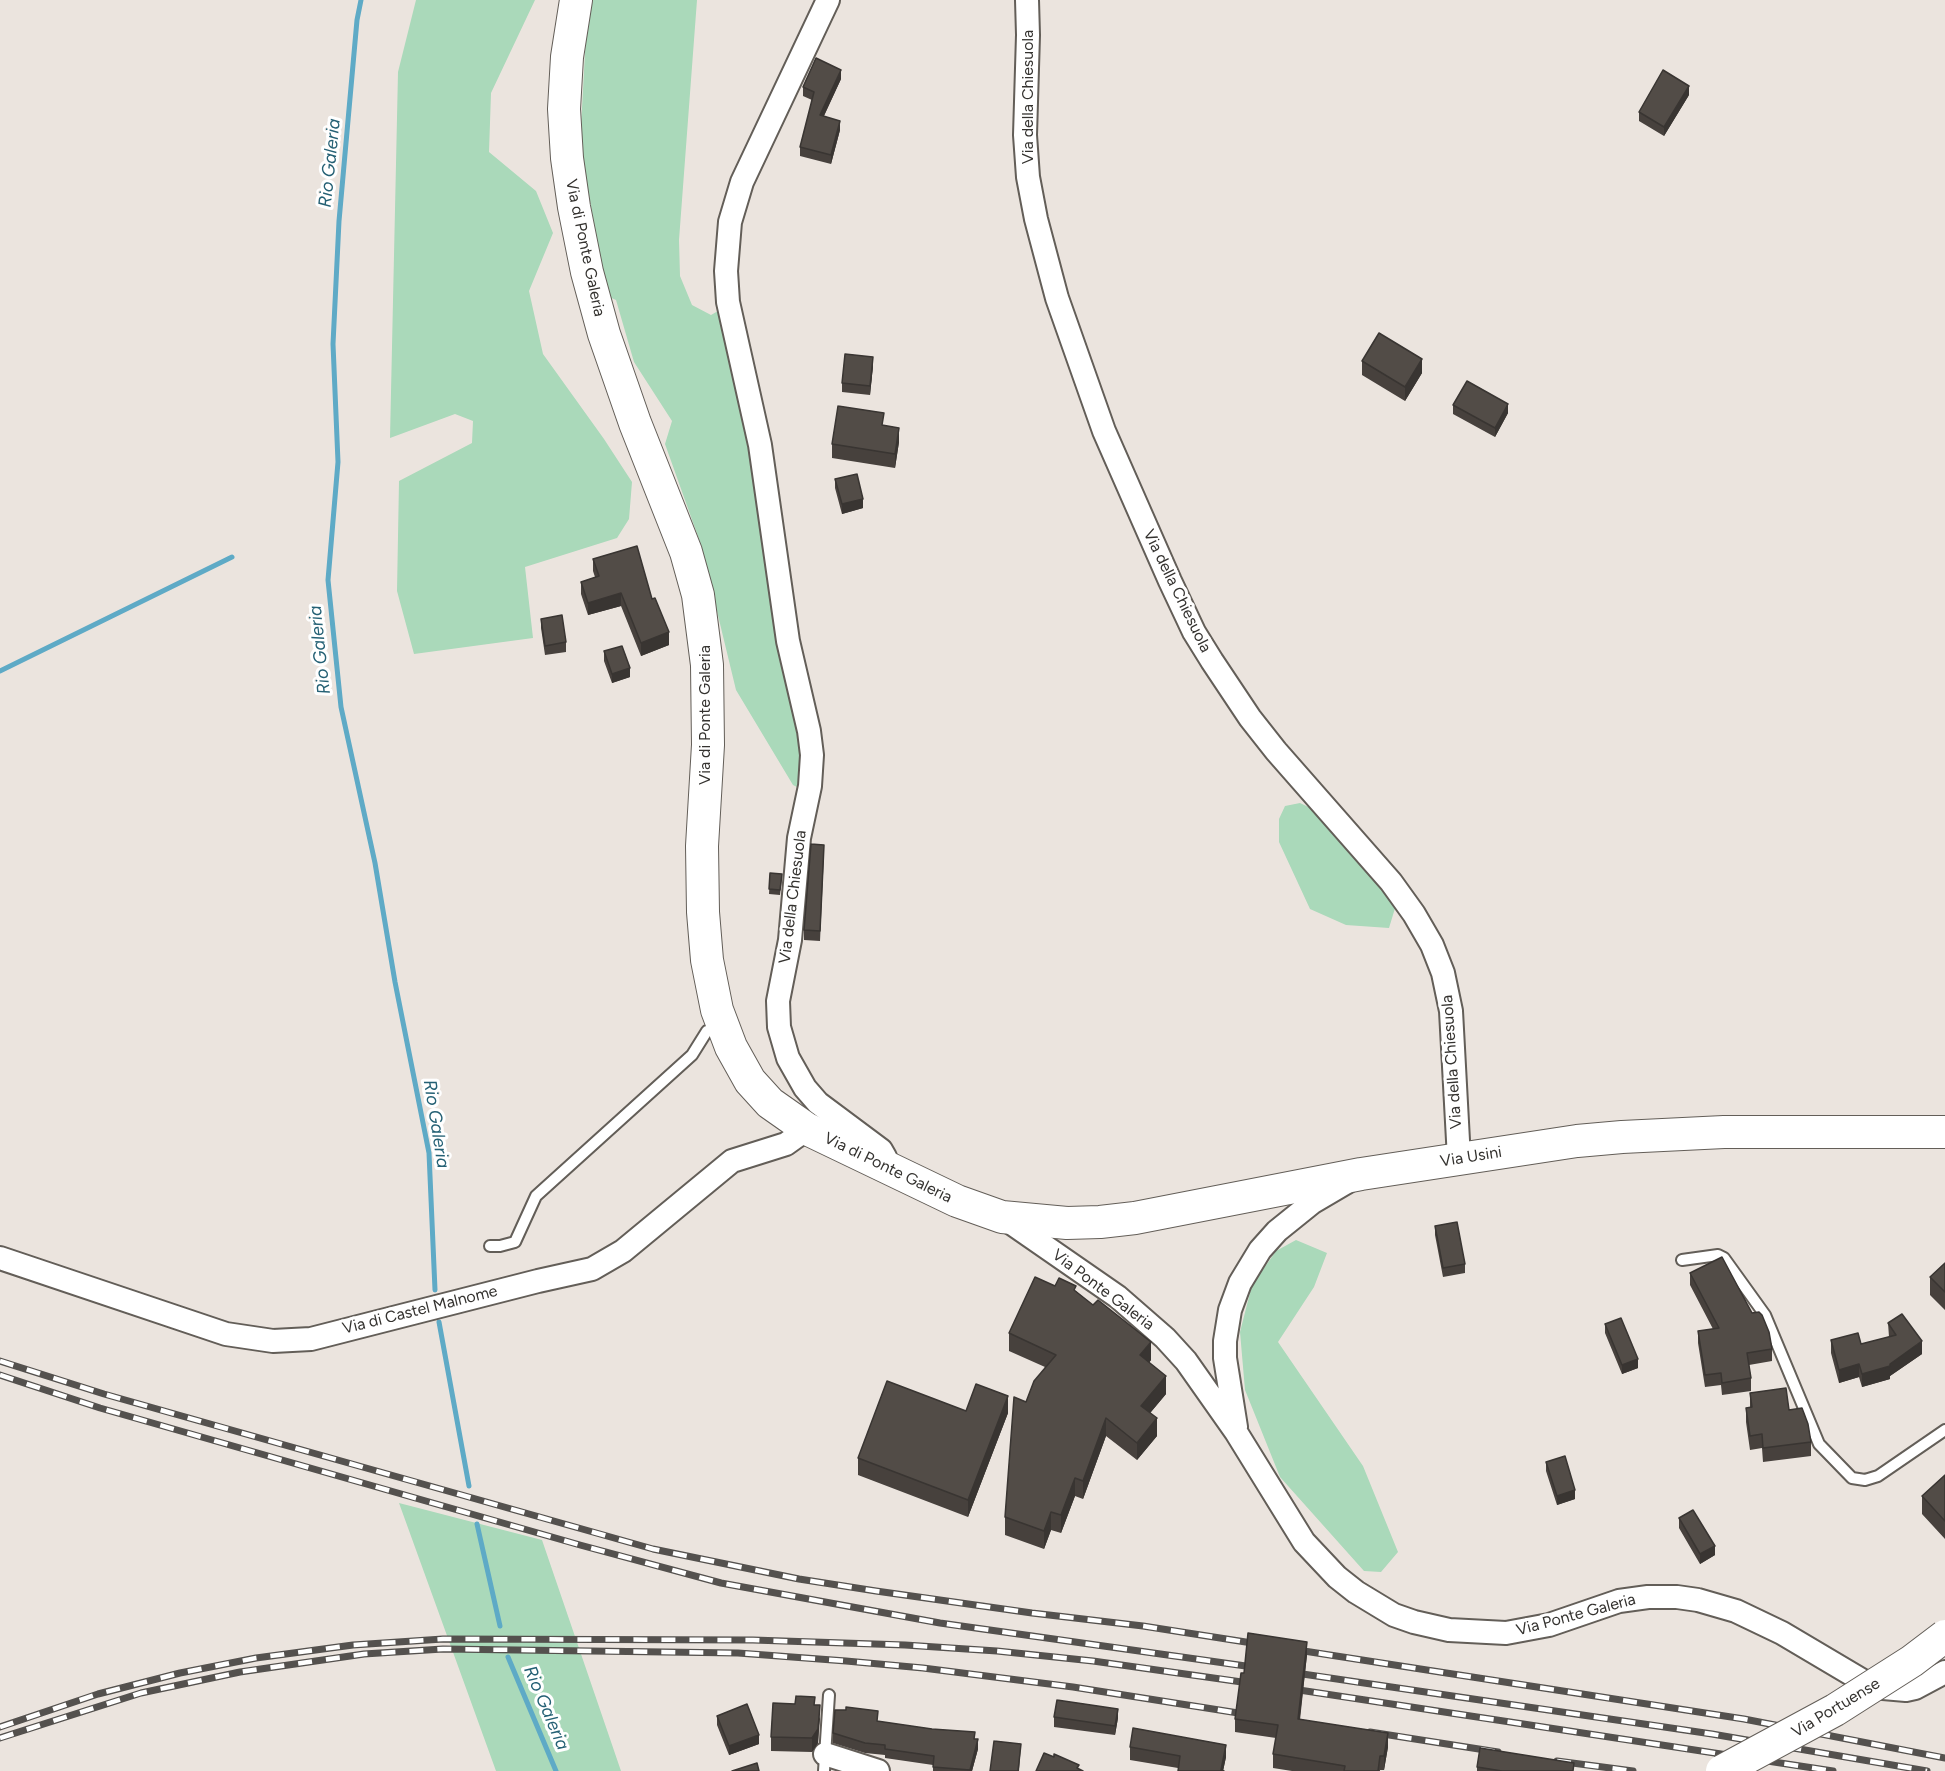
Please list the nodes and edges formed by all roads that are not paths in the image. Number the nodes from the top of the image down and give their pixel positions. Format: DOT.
graph roads {
  1 [pos="576,0"];
  2 [pos="828,0"];
  3 [pos="1027,0"];
  4 [pos="723,1029"];
  5 [pos="807,1129"];
  6 [pos="1945,1132"];
  7 [pos="1459,1159"];
  8 [pos="887,1168"];
  9 [pos="1361,1174"];
  10 [pos="1002,1217"];
  11 [pos="490,1246"];
  12 [pos="0,1258"];
  13 [pos="1682,1260"];
  14 [pos="1945,1430"];
  15 [pos="1236,1432"];
  16 [pos="1945,1636"];
  17 [pos="1945,1672"];
  18 [pos="829,1695"];
  19 [pos="824,1763"];
  20 [pos="878,1771"];
  21 [pos="1722,1771"];
  1 -- 4 [label="main road, Via di Ponte Galeria"];
  2 -- 8 [label="street, Via della Chiesuola"];
  3 -- 7 [label="street, Via della Chiesuola"];
  4 -- 5 [label="main road, Via di Ponte Galeria"];
  4 -- 11 [label="lane"];
  5 -- 8 [label="main road, Via di Ponte Galeria"];
  5 -- 12 [label="street, Via di Castel Malnome"];
  6 -- 7 [label="main road, Via Usini"];
  7 -- 9 [label="main road, Via Usini"];
  8 -- 10 [label="main road, Via di Ponte Galeria"];
  9 -- 10 [label="main road, Via Usini"];
  9 -- 15 [label="street, Via Ponte Galeria"];
  10 -- 15 [label="street, Via Ponte Galeria"];
  13 -- 14 [label="lane"];
  15 -- 17 [label="street, Via Ponte Galeria"];
  16 -- 21 [label="main road, Via Portuense, bridge"];
  18 -- 19 [label="lane"];
  19 -- 20 [label="street"];
}
